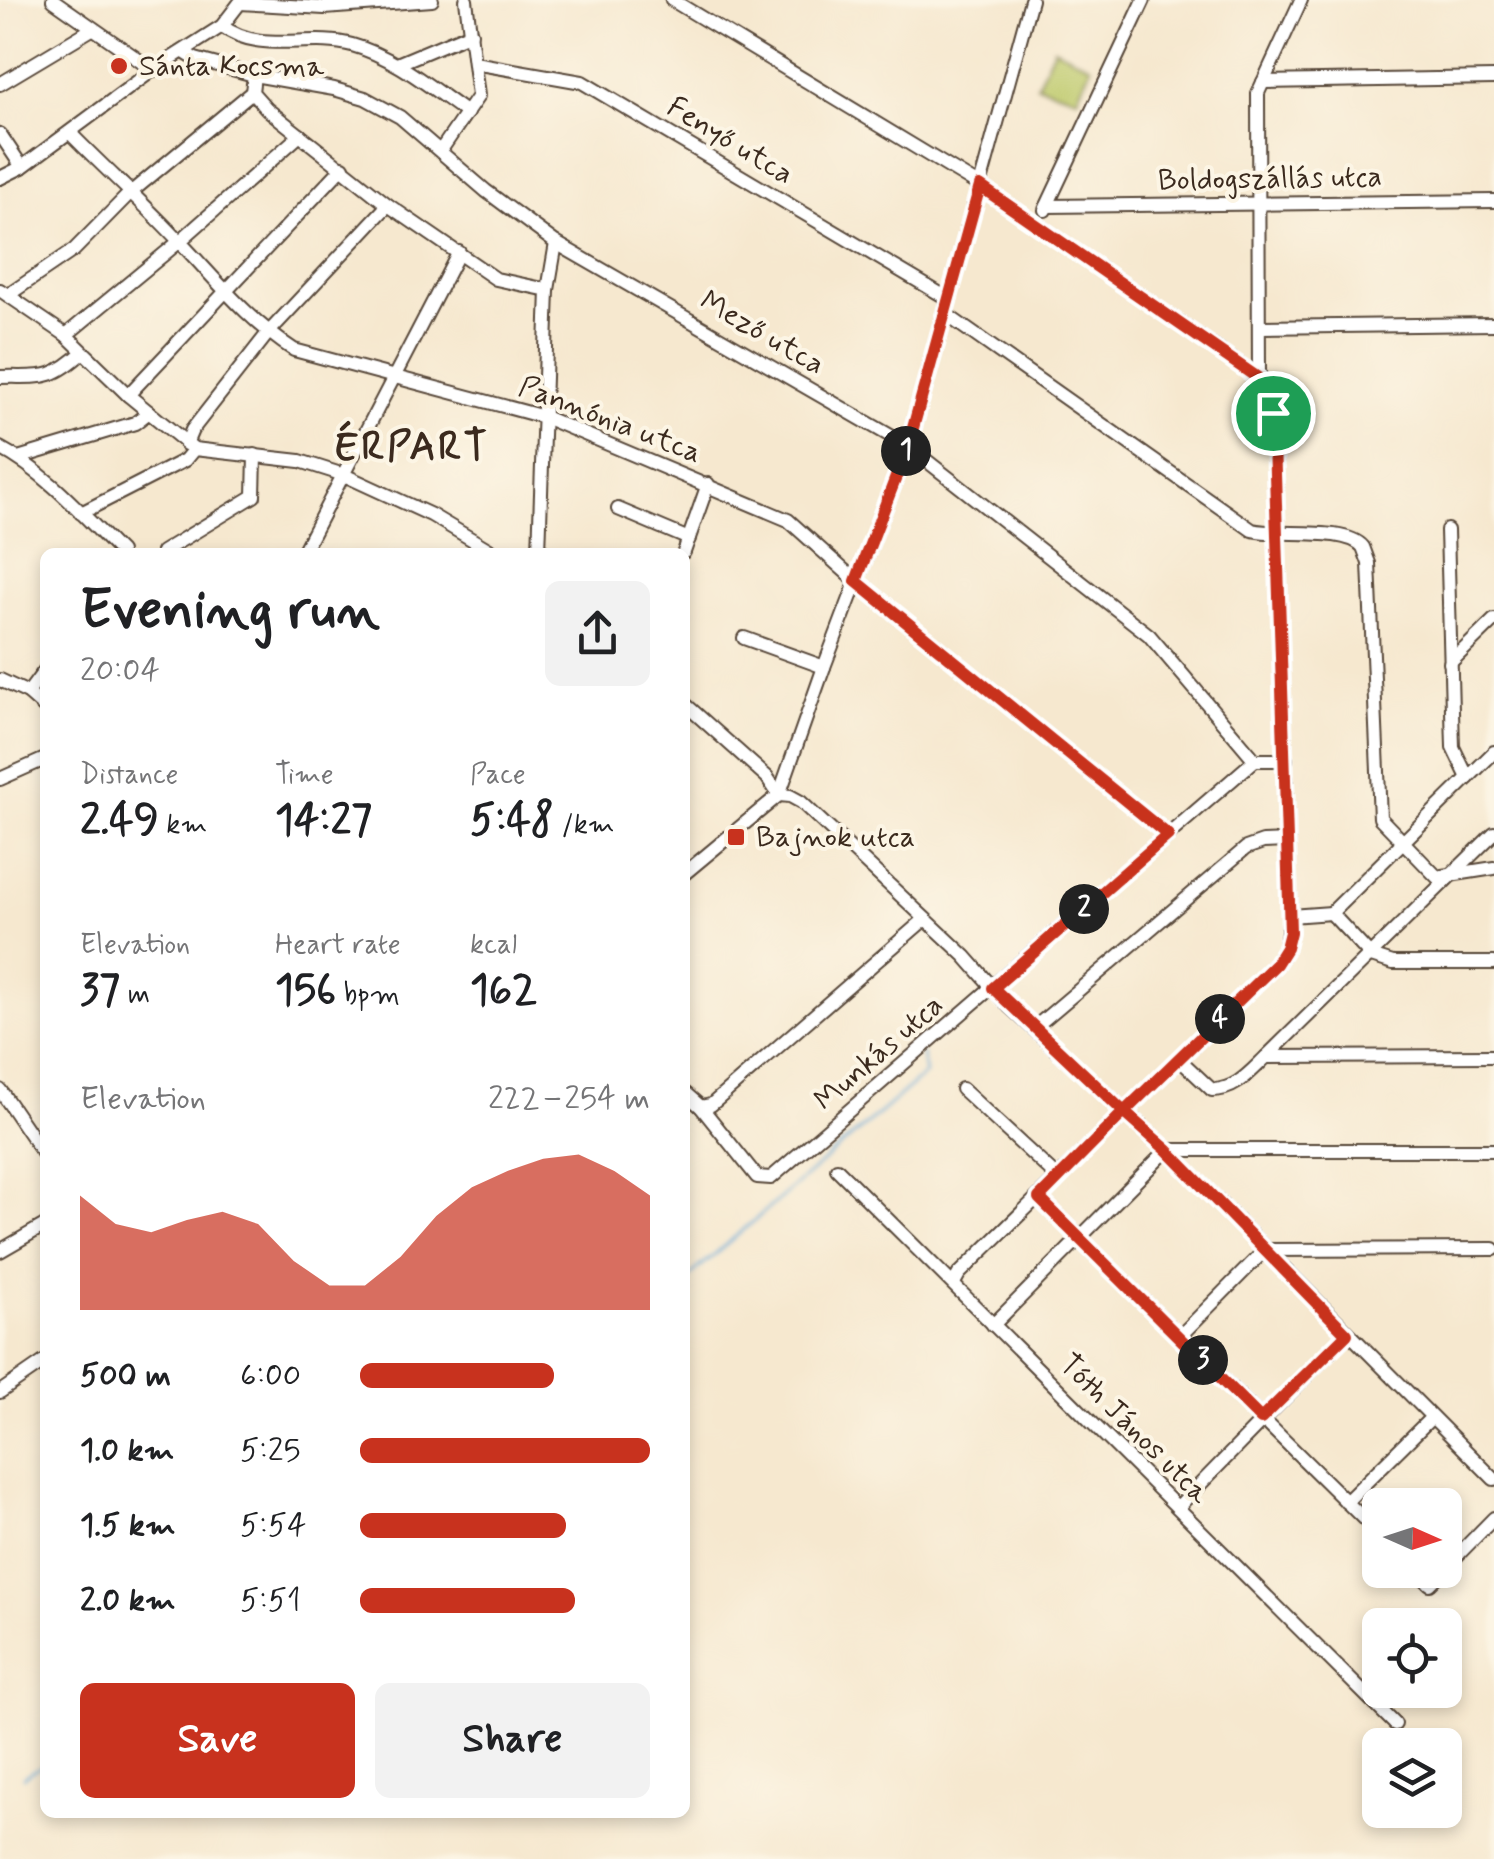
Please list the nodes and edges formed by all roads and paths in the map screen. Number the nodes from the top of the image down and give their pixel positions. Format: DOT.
graph roads {
  1 [pos="53,0"];
  2 [pos="432,0"];
  3 [pos="466,0"];
  4 [pos="672,0"];
  5 [pos="1031,0"];
  6 [pos="1144,0"];
  7 [pos="1301,0"];
  8 [pos="241,1"];
  9 [pos="222,26"];
  10 [pos="92,29"];
  11 [pos="470,34"];
  12 [pos="184,52"];
  13 [pos="474,62"];
  14 [pos="397,64"];
  15 [pos="153,70"];
  16 [pos="254,75"];
  17 [pos="1494,78"];
  18 [pos="1263,82"];
  19 [pos="0,84"];
  20 [pos="252,92"];
  21 [pos="467,113"];
  22 [pos="70,133"];
  23 [pos="0,134"];
  24 [pos="300,135"];
  25 [pos="440,150"];
  26 [pos="22,166"];
  27 [pos="343,167"];
  28 [pos="0,178"];
  29 [pos="980,186"];
  30 [pos="129,194"];
  31 [pos="1494,201"];
  32 [pos="388,204"];
  33 [pos="1259,205"];
  34 [pos="1047,206"];
  35 [pos="1039,224"];
  36 [pos="180,242"];
  37 [pos="556,243"];
  38 [pos="459,252"];
  39 [pos="548,290"];
  40 [pos="4,292"];
  41 [pos="226,294"];
  42 [pos="947,298"];
  43 [pos="944,313"];
  44 [pos="1494,324"];
  45 [pos="1260,328"];
  46 [pos="268,333"];
  47 [pos="66,335"];
  48 [pos="82,352"];
  49 [pos="0,377"];
  50 [pos="394,378"];
  51 [pos="1258,378"];
  52 [pos="128,396"];
  53 [pos="149,412"];
  54 [pos="544,417"];
  55 [pos="190,446"];
  56 [pos="908,446"];
  57 [pos="0,448"];
  58 [pos="255,455"];
  59 [pos="18,458"];
  60 [pos="344,475"];
  61 [pos="708,484"];
  62 [pos="618,509"];
  63 [pos="81,512"];
  64 [pos="1446,530"];
  65 [pos="1278,534"];
  66 [pos="687,546"];
  67 [pos="116,548"];
  68 [pos="169,548"];
  69 [pos="305,548"];
  70 [pos="486,548"];
  71 [pos="540,548"];
  72 [pos="856,581"];
  73 [pos="1494,620"];
  74 [pos="744,638"];
  75 [pos="1450,663"];
  76 [pos="824,667"];
  77 [pos="40,677"];
  78 [pos="0,680"];
  79 [pos="28,693"];
  80 [pos="40,704"];
  81 [pos="690,709"];
  82 [pos="1494,752"];
  83 [pos="1254,760"];
  84 [pos="1286,760"];
  85 [pos="40,761"];
  86 [pos="0,778"];
  87 [pos="1468,778"];
  88 [pos="779,795"];
  89 [pos="1494,833"];
  90 [pos="1168,835"];
  91 [pos="1288,842"];
  92 [pos="1401,842"];
  93 [pos="1494,868"];
  94 [pos="690,870"];
  95 [pos="1452,875"];
  96 [pos="1331,913"];
  97 [pos="1290,916"];
  98 [pos="925,919"];
  99 [pos="1371,956"];
  100 [pos="1494,962"];
  101 [pos="993,988"];
  102 [pos="1034,1028"];
  103 [pos="1494,1056"];
  104 [pos="1266,1057"];
  105 [pos="1179,1059"];
  106 [pos="962,1089"];
  107 [pos="0,1090"];
  108 [pos="690,1097"];
  109 [pos="701,1107"];
  110 [pos="1124,1112"];
  111 [pos="40,1149"];
  112 [pos="1167,1150"];
  113 [pos="1494,1150"];
  114 [pos="837,1169"];
  115 [pos="1058,1178"];
  116 [pos="1039,1198"];
  117 [pos="40,1228"];
  118 [pos="1080,1240"];
  119 [pos="1494,1249"];
  120 [pos="1265,1250"];
  121 [pos="0,1251"];
  122 [pos="954,1282"];
  123 [pos="993,1325"];
  124 [pos="1347,1334"];
  125 [pos="1180,1336"];
  126 [pos="40,1365"];
  127 [pos="0,1392"];
  128 [pos="1432,1417"];
  129 [pos="1261,1419"];
  130 [pos="1494,1479"];
  131 [pos="1346,1502"];
  132 [pos="1178,1507"];
  133 [pos="1362,1518"];
  134 [pos="1494,1518"];
  135 [pos="1462,1551"];
  136 [pos="1395,1724"];
  1 -- 10 [label="street"];
  2 -- 8 [label="street"];
  3 -- 11 [label="street"];
  4 -- 29 [label="street"];
  5 -- 29 [label="street"];
  6 -- 34 [label="street"];
  7 -- 18 [label="street"];
  8 -- 9 [label="street"];
  9 -- 12 [label="street"];
  9 -- 14 [label="street"];
  10 -- 15 [label="street"];
  10 -- 19 [label="street"];
  11 -- 13 [label="street"];
  11 -- 14 [label="street"];
  12 -- 15 [label="street"];
  12 -- 16 [label="street, Mező utca"];
  13 -- 21 [label="street"];
  13 -- 42 [label="street, Fenyő utca"];
  14 -- 21 [label="street"];
  15 -- 22 [label="street"];
  16 -- 20 [label="street"];
  16 -- 25 [label="street, Mező utca"];
  17 -- 18 [label="street"];
  18 -- 33 [label="street"];
  20 -- 24 [label="street"];
  20 -- 30 [label="street"];
  21 -- 25 [label="street"];
  22 -- 26 [label="street"];
  22 -- 30 [label="street, Pannónia utca"];
  23 -- 26 [label="street"];
  24 -- 27 [label="street"];
  24 -- 36 [label="street"];
  25 -- 37 [label="street, Mező utca"];
  26 -- 28 [label="street"];
  27 -- 32 [label="street"];
  27 -- 41 [label="street"];
  29 -- 35 [label="street"];
  29 -- 42 [label="street"];
  30 -- 36 [label="street, Pannónia utca"];
  30 -- 40 [label="street"];
  31 -- 33 [label="street, Boldogszállás utca"];
  32 -- 38 [label="street"];
  32 -- 46 [label="street"];
  33 -- 34 [label="street, Boldogszállás utca"];
  33 -- 45 [label="street"];
  34 -- 35 [label="street"];
  35 -- 51 [label="street"];
  36 -- 41 [label="street, Pannónia utca"];
  36 -- 47 [label="street"];
  37 -- 39 [label="street"];
  37 -- 56 [label="street, Mező utca"];
  38 -- 39 [label="street"];
  38 -- 50 [label="street"];
  39 -- 54 [label="street"];
  40 -- 47 [label="street"];
  41 -- 46 [label="street, Pannónia utca"];
  41 -- 52 [label="street"];
  42 -- 43 [label="street"];
  43 -- 56 [label="street"];
  43 -- 65 [label="street"];
  44 -- 45 [label="street"];
  45 -- 51 [label="street"];
  46 -- 50 [label="street, Pannónia utca"];
  46 -- 55 [label="street"];
  47 -- 48 [label="street"];
  48 -- 49 [label="street"];
  48 -- 52 [label="street"];
  50 -- 54 [label="street, Pannónia utca"];
  50 -- 60 [label="street"];
  51 -- 65 [label="street"];
  52 -- 53 [label="street"];
  53 -- 55 [label="street"];
  53 -- 59 [label="street"];
  54 -- 61 [label="street, Pannónia utca"];
  54 -- 71 [label="street"];
  55 -- 58 [label="street"];
  55 -- 63 [label="street"];
  56 -- 72 [label="street"];
  56 -- 83 [label="street, Mező utca"];
  57 -- 59 [label="street"];
  58 -- 60 [label="street"];
  58 -- 68 [label="street"];
  59 -- 63 [label="street"];
  60 -- 69 [label="street"];
  60 -- 70 [label="street"];
  61 -- 66 [label="street"];
  61 -- 72 [label="street, Pannónia utca"];
  62 -- 66 [label="street"];
  63 -- 67 [label="street"];
  64 -- 75 [label="street"];
  65 -- 84 [label="street"];
  65 -- 92 [label="street"];
  72 -- 76 [label="street"];
  72 -- 90 [label="street, Pannónia utca"];
  73 -- 75 [label="street"];
  74 -- 76 [label="street"];
  75 -- 87 [label="street"];
  76 -- 88 [label="street"];
  77 -- 79 [label="street"];
  78 -- 79 [label="street"];
  79 -- 80 [label="street"];
  81 -- 88 [label="street"];
  82 -- 87 [label="street"];
  83 -- 84 [label="street"];
  83 -- 90 [label="street, Munkás utca"];
  84 -- 91 [label="street"];
  85 -- 86 [label="street"];
  87 -- 92 [label="street"];
  88 -- 94 [label="street"];
  88 -- 98 [label="street"];
  89 -- 95 [label="street"];
  90 -- 101 [label="street, Munkás utca"];
  91 -- 97 [label="street"];
  91 -- 102 [label="street"];
  92 -- 95 [label="street"];
  92 -- 96 [label="street"];
  93 -- 95 [label="street"];
  95 -- 99 [label="street"];
  96 -- 97 [label="street"];
  96 -- 99 [label="street"];
  97 -- 105 [label="street"];
  98 -- 101 [label="street"];
  98 -- 109 [label="street"];
  99 -- 100 [label="street"];
  99 -- 104 [label="street"];
  101 -- 102 [label="street"];
  101 -- 109 [label="street, Munkás utca"];
  102 -- 110 [label="street"];
  103 -- 104 [label="street"];
  104 -- 105 [label="street"];
  105 -- 110 [label="street"];
  106 -- 115 [label="street"];
  107 -- 111 [label="street"];
  108 -- 109 [label="street, Munkás utca"];
  110 -- 112 [label="street"];
  110 -- 115 [label="street"];
  112 -- 113 [label="street"];
  112 -- 118 [label="street"];
  112 -- 120 [label="street"];
  114 -- 122 [label="street, Tóth János utca"];
  115 -- 116 [label="street"];
  116 -- 118 [label="street"];
  116 -- 122 [label="street"];
  117 -- 121 [label="street"];
  118 -- 123 [label="street"];
  118 -- 125 [label="street"];
  119 -- 120 [label="street"];
  120 -- 124 [label="street"];
  120 -- 125 [label="street"];
  122 -- 123 [label="street, Tóth János utca"];
  123 -- 132 [label="street, Tóth János utca"];
  124 -- 128 [label="street"];
  124 -- 129 [label="street"];
  125 -- 129 [label="street"];
  126 -- 127 [label="street"];
  128 -- 130 [label="street"];
  128 -- 131 [label="street"];
  129 -- 131 [label="street"];
  129 -- 132 [label="street"];
  131 -- 133 [label="street"];
  132 -- 136 [label="street, Tóth János utca"];
  134 -- 135 [label="street"];
}
